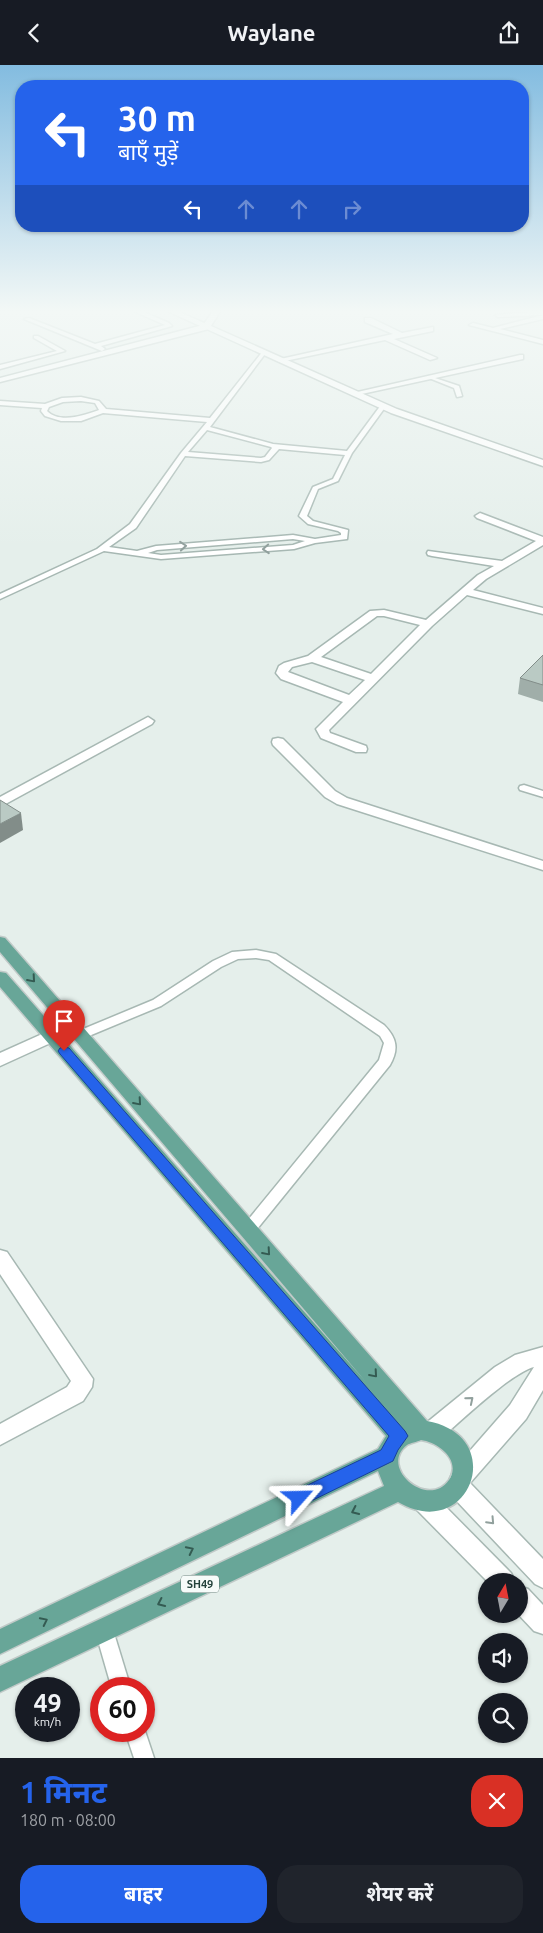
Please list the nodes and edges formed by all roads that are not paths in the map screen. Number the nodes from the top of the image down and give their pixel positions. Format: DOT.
graph roads {
  1 [pos="236,389"];
  2 [pos="348,389"];
  3 [pos="375,389"];
  4 [pos="457,389"];
  5 [pos="357,393"];
  6 [pos="459,396"];
  7 [pos="0,403"];
  8 [pos="46,406"];
  9 [pos="383,406"];
  10 [pos="102,411"];
  11 [pos="212,420"];
  12 [pos="206,428"];
  13 [pos="277,446"];
  14 [pos="349,453"];
  15 [pos="183,454"];
  16 [pos="543,463"];
  17 [pos="480,516"];
  18 [pos="543,540"];
  19 [pos="104,549"];
  20 [pos="432,553"];
  21 [pos="468,559"];
  22 [pos="503,564"];
  23 [pos="482,577"];
  24 [pos="465,591"];
  25 [pos="0,597"];
  26 [pos="543,611"];
  27 [pos="428,624"];
  28 [pos="312,658"];
  29 [pos="373,679"];
  30 [pos="350,701"];
  31 [pos="148,721"];
  32 [pos="278,742"];
  33 [pos="361,749"];
  34 [pos="524,788"];
  35 [pos="543,794"];
  36 [pos="0,803"];
  37 [pos="543,866"];
  38 [pos="0,942"];
  39 [pos="0,977"];
  40 [pos="80,1035"];
  41 [pos="51,1037"];
  42 [pos="0,1060"];
  43 [pos="248,1229"];
  44 [pos="0,1258"];
  45 [pos="543,1356"];
  46 [pos="543,1371"];
  47 [pos="427,1431"];
  48 [pos="0,1435"];
  49 [pos="400,1436"];
  50 [pos="387,1456"];
  51 [pos="460,1481"];
  52 [pos="399,1490"];
  53 [pos="424,1501"];
  54 [pos="495,1573"];
  55 [pos="543,1576"];
  56 [pos="528,1606"];
  57 [pos="543,1622"];
  58 [pos="104,1630"];
  59 [pos="0,1642"];
  60 [pos="118,1677"];
  61 [pos="0,1679"];
  62 [pos="139,1742"];
  63 [pos="144,1758"];
  1 -- 11 [label="lane"];
  2 -- 5 [label="street"];
  3 -- 5 [label="street"];
  4 -- 6 [label="lane"];
  5 -- 9 [label="street"];
  7 -- 8 [label="lane"];
  8 -- 10 [label="lane"];
  8 -- 10 [label="lane"];
  9 -- 14 [label="lane"];
  9 -- 16 [label="street"];
  10 -- 11 [label="lane"];
  11 -- 12 [label="lane"];
  12 -- 13 [label="lane"];
  12 -- 15 [label="lane"];
  13 -- 14 [label="lane"];
  13 -- 15 [label="lane"];
  14 -- 19 [label="lane"];
  15 -- 19 [label="lane"];
  17 -- 18 [label="street"];
  18 -- 22 [label="street"];
  19 -- 25 [label="lane"];
  20 -- 21 [label="street"];
  21 -- 22 [label="street"];
  21 -- 23 [label="street"];
  22 -- 23 [label="street"];
  23 -- 24 [label="street"];
  24 -- 26 [label="street"];
  24 -- 27 [label="street"];
  27 -- 28 [label="street"];
  27 -- 29 [label="street"];
  28 -- 29 [label="street"];
  28 -- 30 [label="street"];
  29 -- 30 [label="street"];
  30 -- 33 [label="street"];
  31 -- 36 [label="street"];
  32 -- 37 [label="street"];
  34 -- 35 [label="lane"];
  38 -- 40 [label="main road, one-way"];
  39 -- 41 [label="main road"];
  40 -- 43 [label="main road, one-way"];
  40 -- 43 [label="lane"];
  41 -- 42 [label="street"];
  41 -- 49 [label="main road"];
  43 -- 47 [label="main road, one-way"];
  44 -- 48 [label="street"];
  47 -- 45 [label="street, one-way"];
  46 -- 51 [label="street"];
  47 -- 49 [label="main road"];
  47 -- 51 [label="main road"];
  49 -- 50 [label="main road"];
  50 -- 52 [label="main road"];
  59 -- 50 [label="main road, one-way"];
  51 -- 53 [label="main road"];
  51 -- 55 [label="street, one-way"];
  52 -- 53 [label="main road"];
  52 -- 58 [label="main road, SH49, one-way"];
  53 -- 54 [label="street"];
  56 -- 57 [label="street"];
  58 -- 60 [label="lane"];
  58 -- 61 [label="main road, SH49"];
  62 -- 63 [label="lane"];
}
